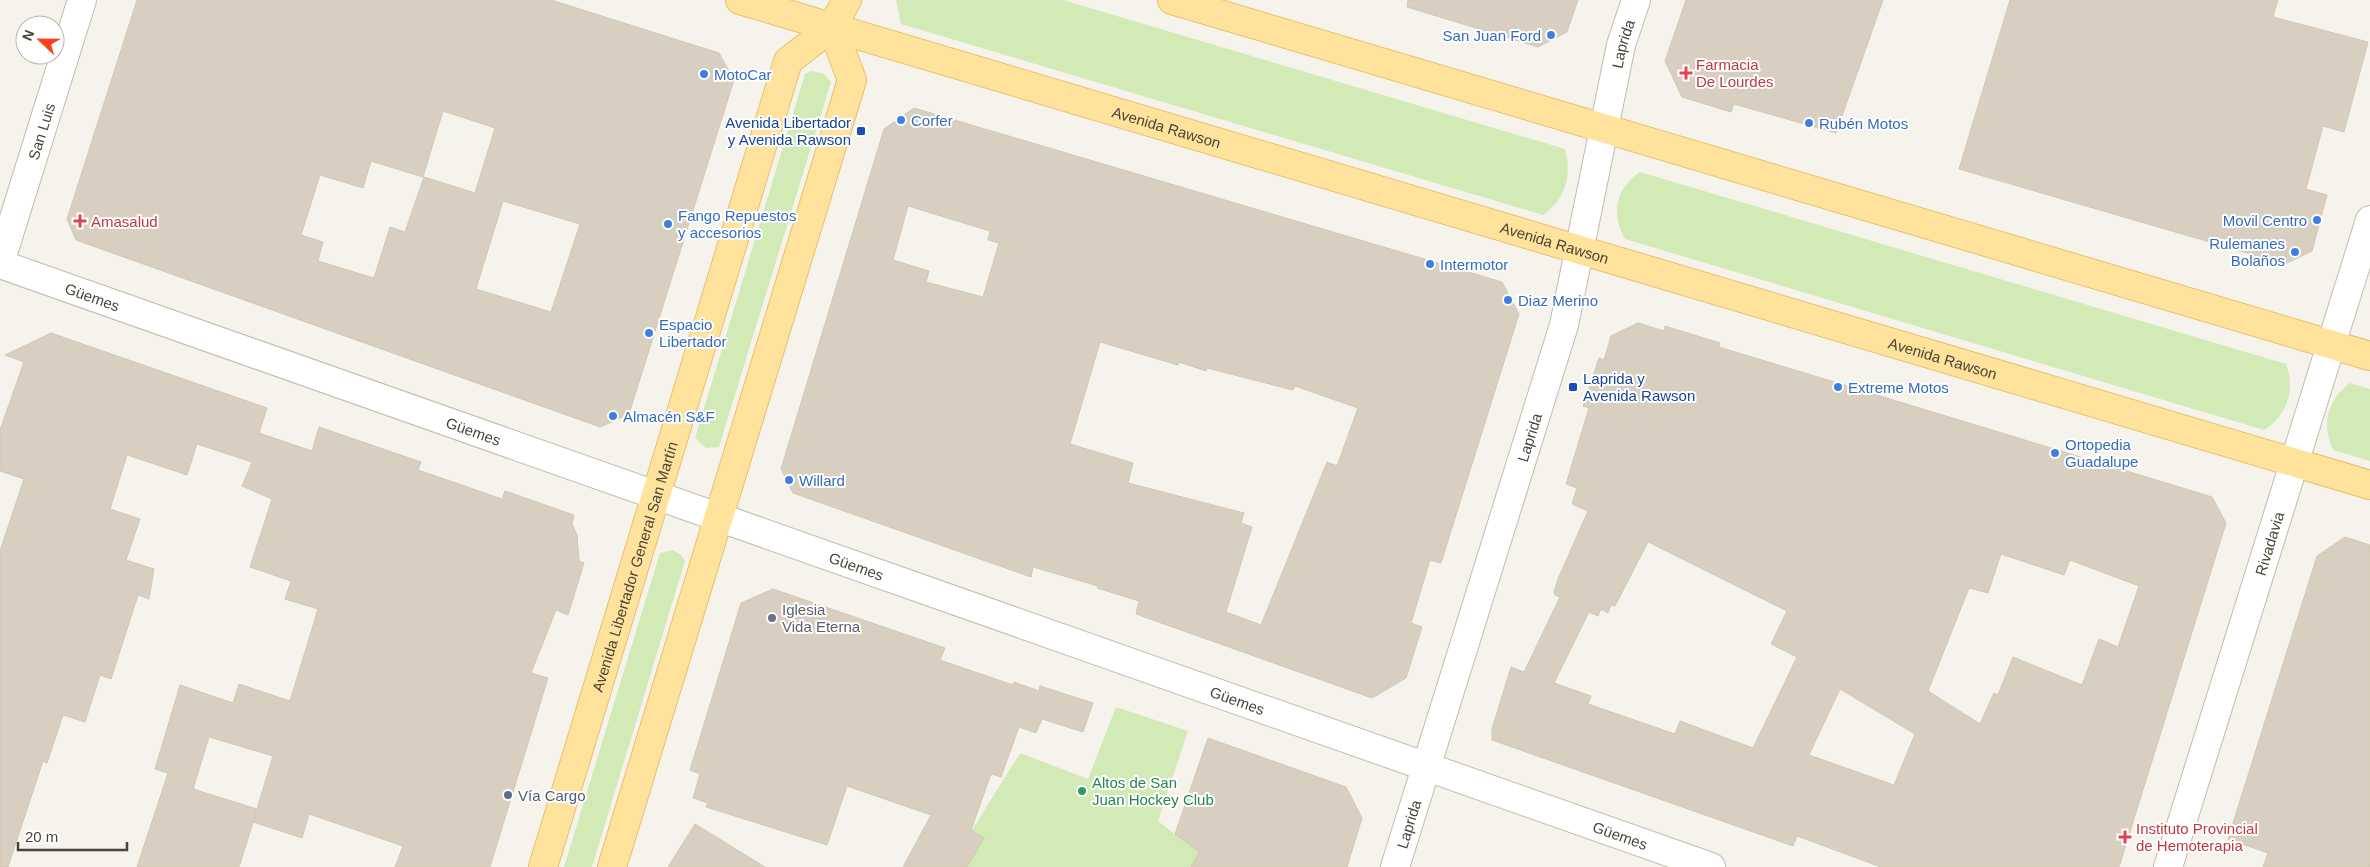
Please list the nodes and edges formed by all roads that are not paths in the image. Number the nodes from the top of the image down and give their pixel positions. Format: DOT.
graph roads {
  1 [pos="82,0"];
  2 [pos="740,0"];
  3 [pos="847,0"];
  4 [pos="1172,0"];
  5 [pos="1636,0"];
  6 [pos="832,27"];
  7 [pos="1604,129"];
  8 [pos="2370,220"];
  9 [pos="1580,250"];
  10 [pos="0,263"];
  11 [pos="2332,345"];
  12 [pos="2370,356"];
  13 [pos="2296,463"];
  14 [pos="2370,485"];
  15 [pos="656,496"];
  16 [pos="718,518"];
  17 [pos="1426,767"];
  18 [pos="543,867"];
  19 [pos="612,867"];
  20 [pos="1395,867"];
  21 [pos="1711,867"];
  22 [pos="2168,867"];
  1 -- 10 [label="street, San Luis"];
  2 -- 6 [label="main road, Avenida Rawson"];
  3 -- 6 [label="main road, Avenida Libertador General San Martín"];
  4 -- 7 [label="main road"];
  5 -- 7 [label="street, Laprida"];
  6 -- 9 [label="main road, Avenida Rawson"];
  6 -- 15 [label="main road, Avenida Libertador General San Martín"];
  6 -- 16 [label="main road"];
  7 -- 9 [label="street, Laprida"];
  7 -- 11 [label="main road"];
  8 -- 11 [label="street, Rivadavia"];
  9 -- 13 [label="main road, Avenida Rawson"];
  9 -- 17 [label="street, Laprida"];
  10 -- 15 [label="street, Güemes"];
  11 -- 12 [label="main road"];
  11 -- 13 [label="street, Rivadavia"];
  13 -- 14 [label="main road, Avenida Rawson"];
  13 -- 22 [label="street, Rivadavia"];
  15 -- 16 [label="street, Güemes"];
  15 -- 18 [label="main road, Avenida Libertador General San Martín"];
  16 -- 17 [label="street, Güemes"];
  16 -- 19 [label="main road"];
  17 -- 20 [label="street, Laprida"];
  17 -- 21 [label="street, Güemes"];
}
